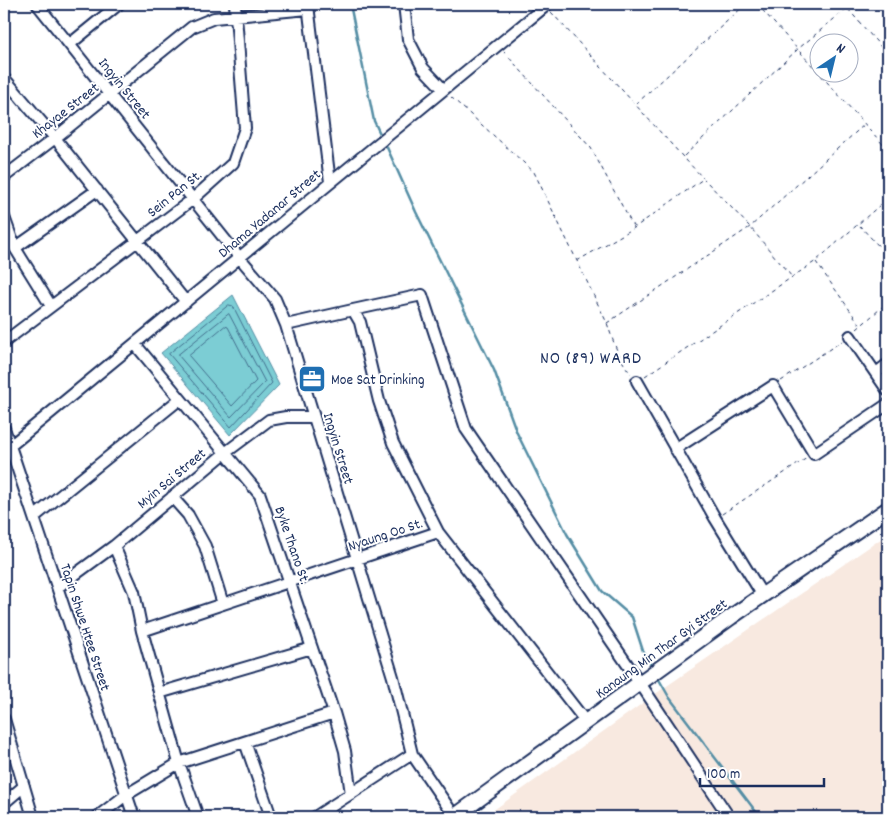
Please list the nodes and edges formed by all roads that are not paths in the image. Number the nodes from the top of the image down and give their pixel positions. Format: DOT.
graph roads {
  1 [pos="37,4"];
  2 [pos="119,4"];
  3 [pos="235,4"];
  4 [pos="404,4"];
  5 [pos="547,5"];
  6 [pos="308,7"];
  7 [pos="236,16"];
  8 [pos="70,44"];
  9 [pos="4,78"];
  10 [pos="443,90"];
  11 [pos="110,94"];
  12 [pos="55,138"];
  13 [pos="4,177"];
  14 [pos="330,182"];
  15 [pos="97,190"];
  16 [pos="193,198"];
  17 [pos="4,217"];
  18 [pos="137,241"];
  19 [pos="15,248"];
  20 [pos="239,257"];
  21 [pos="186,302"];
  22 [pos="51,306"];
  23 [pos="353,310"];
  24 [pos="286,325"];
  25 [pos="850,336"];
  26 [pos="4,342"];
  27 [pos="135,344"];
  28 [pos="888,364"];
  29 [pos="876,373"];
  30 [pos="637,381"];
  31 [pos="888,391"];
  32 [pos="180,399"];
  33 [pos="888,404"];
  34 [pos="314,417"];
  35 [pos="4,428"];
  36 [pos="7,449"];
  37 [pos="675,449"];
  38 [pos="225,453"];
  39 [pos="172,498"];
  40 [pos="888,510"];
  41 [pos="34,517"];
  42 [pos="438,532"];
  43 [pos="114,546"];
  44 [pos="356,558"];
  45 [pos="290,581"];
  46 [pos="58,587"];
  47 [pos="763,596"];
  48 [pos="223,604"];
  49 [pos="142,631"];
  50 [pos="312,648"];
  51 [pos="650,676"];
  52 [pos="159,693"];
  53 [pos="334,713"];
  54 [pos="4,719"];
  55 [pos="586,722"];
  56 [pos="244,742"];
  57 [pos="412,754"];
  58 [pos="179,763"];
  59 [pos="24,786"];
  60 [pos="351,794"];
  61 [pos="126,795"];
  62 [pos="4,802"];
  63 [pos="33,817"];
  64 [pos="97,817"];
  65 [pos="134,817"];
  66 [pos="198,817"];
  67 [pos="271,817"];
  68 [pos="315,817"];
  69 [pos="455,817"];
  70 [pos="729,817"];
  1 -- 8 [label="street, Ingyin Street"];
  2 -- 8 [label="street"];
  3 -- 7 [label="street, Sein Pan St."];
  4 -- 10 [label="street"];
  5 -- 10 [label="street, Dhama Yadanar Street"];
  6 -- 7 [label="street, Khayae Street"];
  6 -- 14 [label="street"];
  7 -- 11 [label="street, Khayae Street"];
  7 -- 16 [label="street, Sein Pan St."];
  8 -- 11 [label="street, Ingyin Street"];
  9 -- 12 [label="street"];
  10 -- 14 [label="street, Dhama Yadanar Street"];
  11 -- 12 [label="street, Khayae Street"];
  11 -- 16 [label="street, Ingyin Street"];
  12 -- 13 [label="street, Khayae Street"];
  12 -- 15 [label="street"];
  14 -- 20 [label="street, Dhama Yadanar Street"];
  15 -- 18 [label="street"];
  15 -- 19 [label="street"];
  16 -- 18 [label="street, Sein Pan St."];
  16 -- 20 [label="street, Ingyin Street"];
  17 -- 19 [label="street"];
  18 -- 21 [label="street"];
  18 -- 22 [label="street, Sein Pan St."];
  19 -- 22 [label="street"];
  20 -- 21 [label="street, Dhama Yadanar Street"];
  20 -- 24 [label="street, Ingyin Street"];
  21 -- 27 [label="street, Dhama Yadanar Street"];
  22 -- 26 [label="street, Sein Pan St."];
  23 -- 24 [label="street"];
  23 -- 42 [label="street"];
  23 -- 51 [label="street"];
  24 -- 34 [label="street, Ingyin Street"];
  25 -- 29 [label="street"];
  27 -- 32 [label="street, Byke Thano St."];
  27 -- 36 [label="street, Dhama Yadanar Street"];
  28 -- 29 [label="street"];
  29 -- 31 [label="street"];
  30 -- 37 [label="street"];
  32 -- 38 [label="street, Byke Thano St."];
  32 -- 41 [label="street"];
  33 -- 37 [label="street"];
  34 -- 38 [label="street, Myin Sai Street"];
  34 -- 44 [label="street, Ingyin Street"];
  35 -- 36 [label="street, Tapin Shwe Htee Street"];
  36 -- 41 [label="street, Tapin Shwe Htee Street"];
  37 -- 47 [label="street"];
  38 -- 39 [label="street, Myin Sai Street"];
  38 -- 45 [label="street, Byke Thano St."];
  39 -- 43 [label="street, Myin Sai Street"];
  39 -- 48 [label="street"];
  40 -- 47 [label="street, Kanaung Min Thar Gyi Street"];
  41 -- 46 [label="street, Tapin Shwe Htee Street"];
  42 -- 44 [label="street, Nyaung Oo St."];
  42 -- 55 [label="street, Nyaung Oo St."];
  43 -- 46 [label="street, Myin Sai Street"];
  43 -- 49 [label="street"];
  44 -- 45 [label="street, Nyaung Oo St."];
  44 -- 57 [label="street, Ingyin Street"];
  45 -- 48 [label="street, Nyaung Oo St."];
  45 -- 50 [label="street, Byke Thano St."];
  46 -- 61 [label="street, Tapin Shwe Htee Street"];
  47 -- 51 [label="street, Kanaung Min Thar Gyi Street"];
  48 -- 49 [label="street, Nyaung Oo St."];
  49 -- 52 [label="street"];
  50 -- 52 [label="street"];
  50 -- 53 [label="street, Byke Thano St."];
  51 -- 55 [label="street, Kanaung Min Thar Gyi Street"];
  51 -- 70 [label="street"];
  52 -- 58 [label="street"];
  53 -- 56 [label="street"];
  53 -- 60 [label="street, Byke Thano St."];
  54 -- 59 [label="street"];
  55 -- 69 [label="street, Kanaung Min Thar Gyi Street"];
  56 -- 58 [label="street"];
  56 -- 67 [label="street"];
  57 -- 60 [label="street"];
  57 -- 69 [label="street, Ingyin Street"];
  58 -- 61 [label="street"];
  58 -- 66 [label="street"];
  59 -- 62 [label="street"];
  59 -- 63 [label="street"];
  60 -- 68 [label="street"];
  61 -- 64 [label="street"];
  61 -- 65 [label="street, Tapin Shwe Htee Street"];
}
